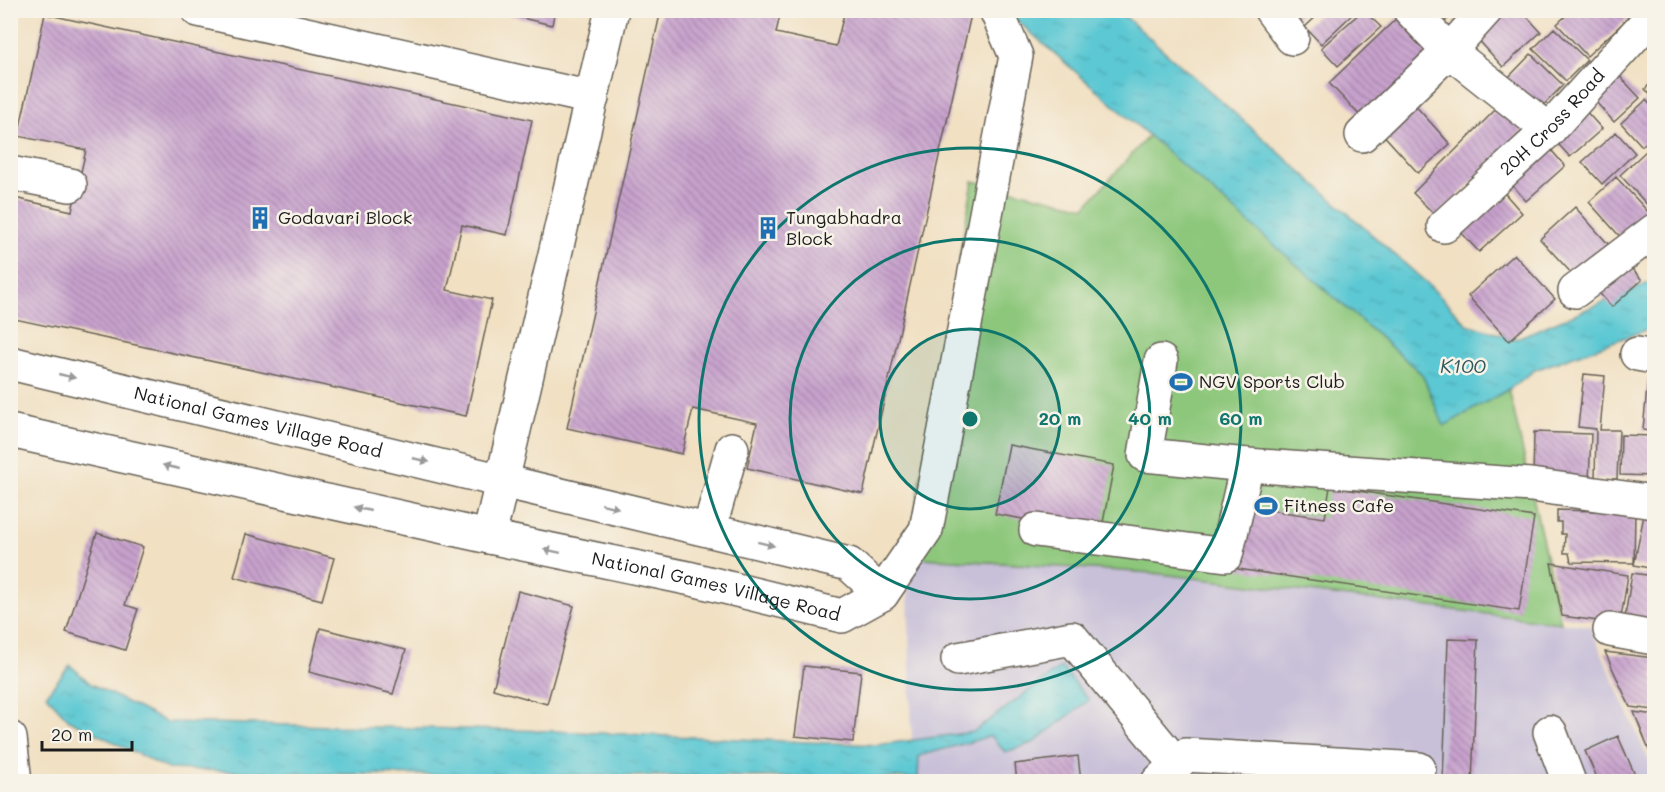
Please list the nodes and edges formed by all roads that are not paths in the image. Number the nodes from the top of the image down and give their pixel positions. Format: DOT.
graph roads {
  1 [pos="198,10"];
  2 [pos="612,10"];
  3 [pos="996,10"];
  4 [pos="1271,10"];
  5 [pos="1410,10"];
  6 [pos="1486,10"];
  7 [pos="1654,14"];
  8 [pos="1292,38"];
  9 [pos="1449,51"];
  10 [pos="592,98"];
  11 [pos="1549,130"];
  12 [pos="1362,135"];
  13 [pos="10,173"];
  14 [pos="70,185"];
  15 [pos="1444,226"];
  16 [pos="1654,231"];
  17 [pos="1575,291"];
  18 [pos="1161,361"];
  19 [pos="10,363"];
  20 [pos="10,431"];
  21 [pos="732,449"];
  22 [pos="1247,465"];
  23 [pos="502,479"];
  24 [pos="1654,502"];
  25 [pos="709,530"];
  26 [pos="1036,530"];
  27 [pos="489,537"];
  28 [pos="882,594"];
  29 [pos="1610,630"];
  30 [pos="1654,638"];
  31 [pos="957,658"];
  32 [pos="1550,732"];
  33 [pos="10,738"];
  34 [pos="1419,769"];
  35 [pos="1167,773"];
  36 [pos="15,782"];
  37 [pos="1569,782"];
  1 -- 10 [label="street"];
  2 -- 10 [label="street"];
  3 -- 28 [label="street"];
  4 -- 8 [label="street"];
  5 -- 9 [label="street"];
  6 -- 9 [label="street"];
  7 -- 11 [label="street, 20H Cross Road"];
  9 -- 11 [label="street"];
  9 -- 12 [label="street"];
  10 -- 23 [label="street"];
  11 -- 15 [label="street, 20H Cross Road"];
  13 -- 14 [label="street"];
  16 -- 17 [label="street"];
  18 -- 22 [label="street"];
  19 -- 23 [label="street, National Games Village Road, one-way"];
  27 -- 20 [label="street, National Games Village Road, one-way"];
  21 -- 25 [label="street"];
  22 -- 24 [label="street"];
  22 -- 26 [label="street"];
  23 -- 25 [label="street, National Games Village Road, one-way"];
  23 -- 27 [label="street"];
  25 -- 28 [label="street, National Games Village Road, one-way"];
  28 -- 27 [label="street, National Games Village Road, one-way"];
  29 -- 30 [label="street"];
  31 -- 35 [label="street"];
  32 -- 37 [label="street"];
  33 -- 36 [label="street"];
  34 -- 35 [label="street"];
}
